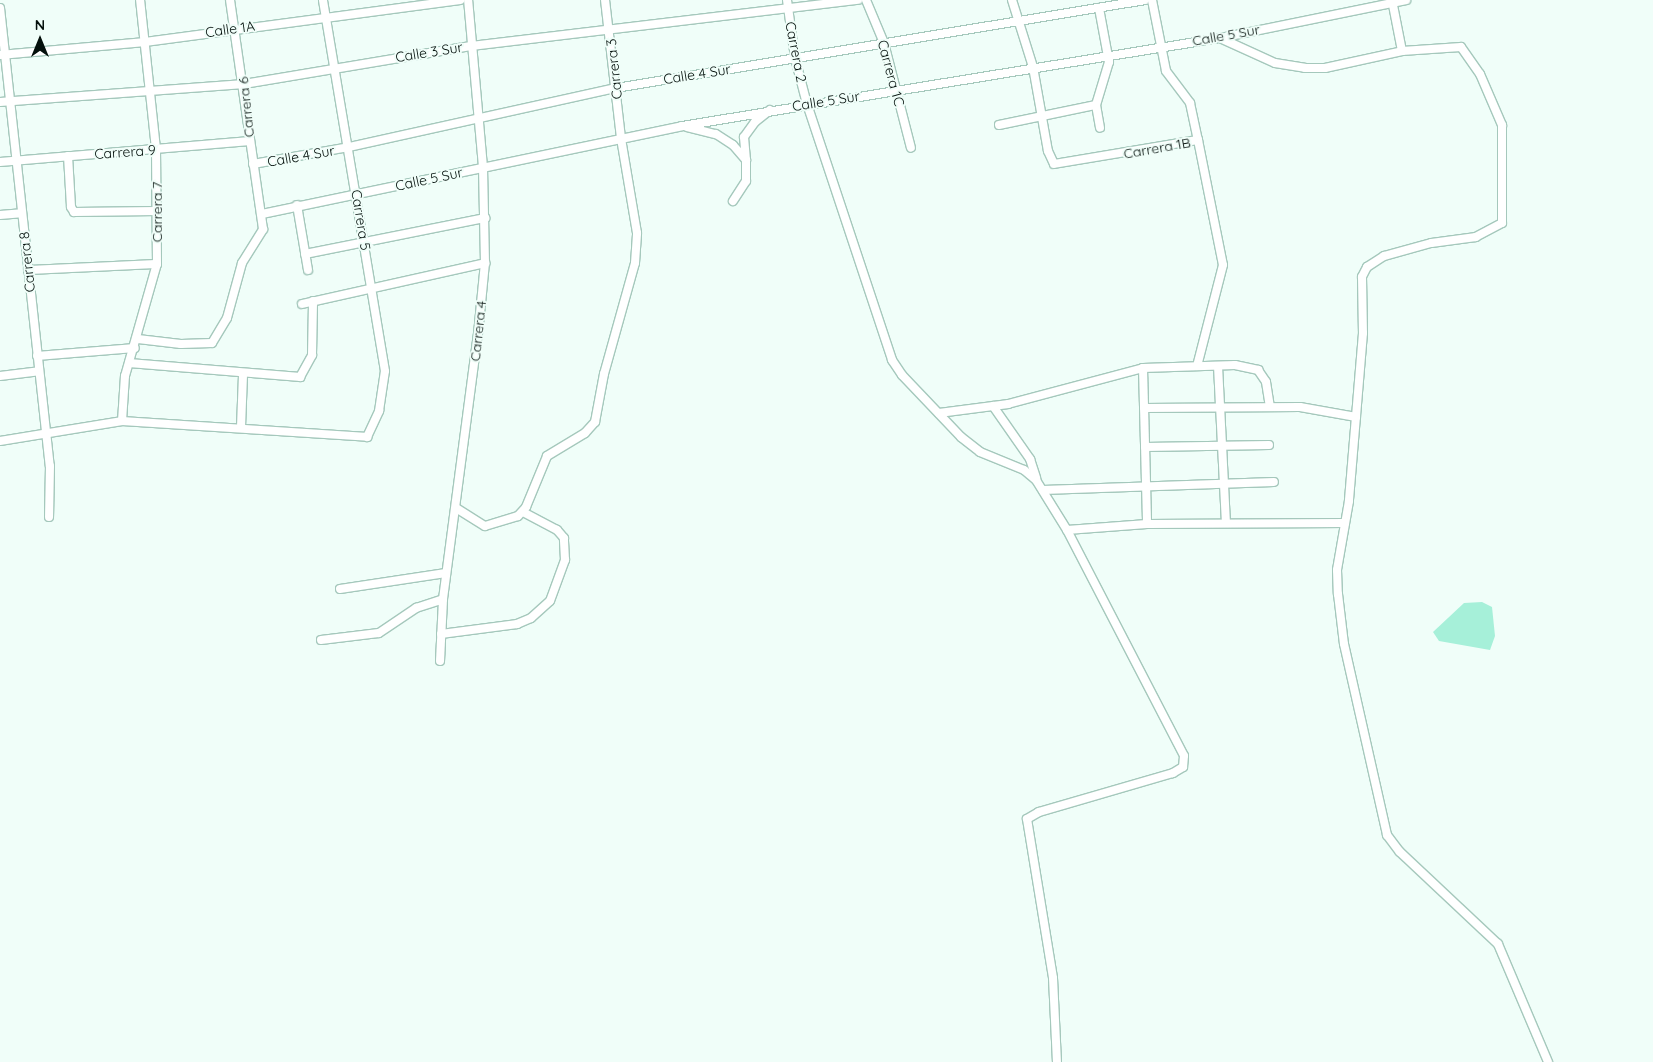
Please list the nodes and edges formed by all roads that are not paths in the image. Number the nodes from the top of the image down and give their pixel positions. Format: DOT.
graph roads {
  1 [pos="140,0"];
  2 [pos="230,0"];
  3 [pos="322,0"];
  4 [pos="460,0"];
  5 [pos="468,0"];
  6 [pos="605,0"];
  7 [pos="787,0"];
  8 [pos="858,0"];
  9 [pos="866,0"];
  10 [pos="1012,0"];
  11 [pos="1145,0"];
  12 [pos="1152,0"];
  13 [pos="1406,0"];
  14 [pos="1392,1"];
  15 [pos="0,8"];
  16 [pos="1098,8"];
  17 [pos="788,10"];
  18 [pos="325,17"];
  19 [pos="1018,23"];
  20 [pos="235,28"];
  21 [pos="610,31"];
  22 [pos="1220,38"];
  23 [pos="145,42"];
  24 [pos="884,43"];
  25 [pos="1163,45"];
  26 [pos="471,46"];
  27 [pos="1402,51"];
  28 [pos="3,55"];
  29 [pos="1108,55"];
  30 [pos="796,58"];
  31 [pos="1033,67"];
  32 [pos="334,68"];
  33 [pos="244,84"];
  34 [pos="616,88"];
  35 [pos="895,89"];
  36 [pos="150,93"];
  37 [pos="10,100"];
  38 [pos="0,102"];
  39 [pos="807,104"];
  40 [pos="1096,105"];
  41 [pos="770,110"];
  42 [pos="1042,116"];
  43 [pos="478,119"];
  44 [pos="999,125"];
  45 [pos="682,126"];
  46 [pos="1100,128"];
  47 [pos="621,138"];
  48 [pos="1198,140"];
  49 [pos="250,141"];
  50 [pos="350,147"];
  51 [pos="911,148"];
  52 [pos="156,149"];
  53 [pos="68,156"];
  54 [pos="16,160"];
  55 [pos="746,160"];
  56 [pos="0,162"];
  57 [pos="253,164"];
  58 [pos="483,167"];
  59 [pos="357,194"];
  60 [pos="734,201"];
  61 [pos="296,205"];
  62 [pos="157,210"];
  63 [pos="21,213"];
  64 [pos="262,214"];
  65 [pos="0,215"];
  66 [pos="485,218"];
  67 [pos="365,243"];
  68 [pos="305,254"];
  69 [pos="485,263"];
  70 [pos="157,264"];
  71 [pos="28,270"];
  72 [pos="308,270"];
  73 [pos="373,288"];
  74 [pos="313,301"];
  75 [pos="302,304"];
  76 [pos="138,339"];
  77 [pos="135,348"];
  78 [pos="37,356"];
  79 [pos="129,364"];
  80 [pos="1197,366"];
  81 [pos="1218,366"];
  82 [pos="1143,368"];
  83 [pos="39,371"];
  84 [pos="243,375"];
  85 [pos="0,376"];
  86 [pos="993,406"];
  87 [pos="1220,406"];
  88 [pos="1270,406"];
  89 [pos="1144,408"];
  90 [pos="940,414"];
  91 [pos="1356,417"];
  92 [pos="122,421"];
  93 [pos="241,427"];
  94 [pos="45,434"];
  95 [pos="0,441"];
  96 [pos="1269,445"];
  97 [pos="1223,446"];
  98 [pos="1145,447"];
  99 [pos="1036,480"];
  100 [pos="1274,482"];
  101 [pos="1223,483"];
  102 [pos="1146,487"];
  103 [pos="1043,490"];
  104 [pos="456,508"];
  105 [pos="523,512"];
  106 [pos="49,517"];
  107 [pos="1226,523"];
  108 [pos="1345,523"];
  109 [pos="1147,524"];
  110 [pos="1067,530"];
  111 [pos="446,573"];
  112 [pos="340,589"];
  113 [pos="443,599"];
  114 [pos="441,634"];
  115 [pos="321,640"];
  116 [pos="440,661"];
  117 [pos="1056,1062"];
  118 [pos="1548,1062"];
  1 -- 23 [label="street, Carrera 7"];
  2 -- 20 [label="street, Carrera 6"];
  3 -- 18 [label="street, Carrera 5"];
  4 -- 18 [label="street, Calle 1A"];
  5 -- 26 [label="street, Carrera 4"];
  6 -- 21 [label="street, Carrera 3"];
  7 -- 17 [label="street, Carrera 2"];
  8 -- 17 [label="street, Calle 3 Sur"];
  9 -- 24 [label="street, Carrera 1C"];
  10 -- 19 [label="street, Carrera 1B"];
  11 -- 16 [label="street, Calle 4 Sur"];
  12 -- 25 [label="street"];
  13 -- 14 [label="street, Calle 5 Sur"];
  14 -- 22 [label="street, Calle 5 Sur"];
  14 -- 27 [label="street"];
  15 -- 28 [label="street, Carrera 8"];
  16 -- 19 [label="street, Calle 4 Sur"];
  16 -- 29 [label="street"];
  17 -- 21 [label="street, Calle 3 Sur"];
  17 -- 30 [label="street, Carrera 2"];
  18 -- 20 [label="street, Calle 1A"];
  18 -- 32 [label="street, Carrera 5"];
  19 -- 24 [label="street, Calle 4 Sur"];
  19 -- 31 [label="street, Carrera 1B"];
  20 -- 23 [label="street, Calle 1A"];
  20 -- 33 [label="street, Carrera 6"];
  21 -- 26 [label="street, Calle 3 Sur"];
  21 -- 34 [label="street, Carrera 3"];
  22 -- 25 [label="street, Calle 5 Sur"];
  22 -- 27 [label="street"];
  23 -- 28 [label="street, Calle 1A"];
  23 -- 36 [label="street, Carrera 7"];
  24 -- 30 [label="street, Calle 4 Sur"];
  24 -- 35 [label="street, Carrera 1C"];
  25 -- 29 [label="street, Calle 5 Sur"];
  25 -- 48 [label="street"];
  26 -- 32 [label="street, Calle 3 Sur"];
  26 -- 43 [label="street, Carrera 4"];
  27 -- 91 [label="street"];
  28 -- 37 [label="street, Carrera 8"];
  29 -- 31 [label="street, Calle 5 Sur"];
  29 -- 40 [label="street"];
  30 -- 34 [label="street, Calle 4 Sur"];
  30 -- 39 [label="street, Carrera 2"];
  31 -- 35 [label="street, Calle 5 Sur"];
  31 -- 42 [label="street, Carrera 1B"];
  32 -- 33 [label="street, Calle 3 Sur"];
  32 -- 50 [label="street, Carrera 5"];
  33 -- 36 [label="street, Calle 3 Sur"];
  33 -- 49 [label="street, Carrera 6"];
  34 -- 43 [label="street, Calle 4 Sur"];
  34 -- 47 [label="street, Carrera 3"];
  35 -- 39 [label="street, Calle 5 Sur"];
  35 -- 51 [label="street, Carrera 1C"];
  36 -- 37 [label="street, Calle 3 Sur"];
  36 -- 52 [label="street, Carrera 7"];
  37 -- 38 [label="street, Calle 3 Sur"];
  37 -- 54 [label="street, Carrera 8"];
  39 -- 41 [label="street, Calle 5 Sur"];
  39 -- 90 [label="street, Carrera 2"];
  40 -- 42 [label="street"];
  40 -- 46 [label="street"];
  41 -- 45 [label="street, Calle 5 Sur"];
  41 -- 55 [label="street"];
  42 -- 44 [label="street"];
  42 -- 48 [label="street, Carrera 1B"];
  43 -- 50 [label="street, Calle 4 Sur"];
  43 -- 58 [label="street, Carrera 4"];
  45 -- 47 [label="street, Calle 5 Sur"];
  45 -- 55 [label="street"];
  47 -- 58 [label="street, Calle 5 Sur"];
  47 -- 105 [label="street, Carrera 3"];
  48 -- 80 [label="street, Carrera 1B"];
  49 -- 52 [label="street, Carrera 9"];
  49 -- 57 [label="street, Carrera 6"];
  50 -- 57 [label="street, Calle 4 Sur"];
  50 -- 59 [label="street, Carrera 5"];
  52 -- 53 [label="street, Carrera 9"];
  52 -- 62 [label="street, Carrera 7"];
  53 -- 54 [label="street, Carrera 9"];
  53 -- 62 [label="street"];
  54 -- 56 [label="street, Carrera 9"];
  54 -- 63 [label="street, Carrera 8"];
  55 -- 60 [label="street"];
  57 -- 64 [label="street, Carrera 6"];
  58 -- 59 [label="street, Calle 5 Sur"];
  58 -- 66 [label="street, Carrera 4"];
  59 -- 61 [label="street, Calle 5 Sur"];
  59 -- 67 [label="street, Carrera 5"];
  61 -- 64 [label="street, Calle 5 Sur"];
  61 -- 68 [label="street"];
  62 -- 70 [label="street, Carrera 7"];
  63 -- 65 [label="street"];
  63 -- 71 [label="street, Carrera 8"];
  64 -- 76 [label="street, Carrera 6"];
  66 -- 67 [label="street"];
  66 -- 69 [label="street, Carrera 4"];
  67 -- 68 [label="street"];
  67 -- 73 [label="street, Carrera 5"];
  68 -- 72 [label="street"];
  69 -- 73 [label="street"];
  69 -- 104 [label="street, Carrera 4"];
  70 -- 71 [label="street"];
  70 -- 76 [label="street, Carrera 7"];
  71 -- 78 [label="street, Carrera 8"];
  73 -- 74 [label="street"];
  73 -- 93 [label="street, Carrera 5"];
  74 -- 75 [label="street"];
  74 -- 84 [label="street"];
  76 -- 77 [label="street, Carrera 7"];
  77 -- 78 [label="street"];
  77 -- 79 [label="street, Carrera 7"];
  78 -- 83 [label="street, Carrera 8"];
  79 -- 84 [label="street"];
  79 -- 92 [label="street, Carrera 7"];
  80 -- 81 [label="street"];
  80 -- 82 [label="street"];
  81 -- 87 [label="street"];
  81 -- 88 [label="street"];
  82 -- 86 [label="street"];
  82 -- 89 [label="street"];
  83 -- 85 [label="street"];
  83 -- 94 [label="street, Carrera 8"];
  84 -- 93 [label="street"];
  86 -- 90 [label="street"];
  86 -- 99 [label="street"];
  87 -- 88 [label="street"];
  87 -- 89 [label="street"];
  87 -- 97 [label="street"];
  88 -- 91 [label="street"];
  89 -- 98 [label="street"];
  90 -- 99 [label="street, Carrera 2"];
  91 -- 108 [label="street"];
  92 -- 93 [label="street"];
  92 -- 94 [label="street"];
  94 -- 95 [label="street"];
  94 -- 106 [label="street, Carrera 8"];
  96 -- 97 [label="street"];
  97 -- 98 [label="street"];
  97 -- 101 [label="street"];
  98 -- 102 [label="street"];
  99 -- 103 [label="street"];
  100 -- 101 [label="street"];
  101 -- 102 [label="street"];
  101 -- 107 [label="street"];
  102 -- 103 [label="street"];
  102 -- 109 [label="street"];
  103 -- 110 [label="street"];
  104 -- 105 [label="street"];
  104 -- 111 [label="street, Carrera 4"];
  105 -- 114 [label="street"];
  107 -- 108 [label="street"];
  107 -- 109 [label="street"];
  108 -- 118 [label="street"];
  109 -- 110 [label="street"];
  110 -- 117 [label="street"];
  111 -- 112 [label="street"];
  111 -- 113 [label="street, Carrera 4"];
  113 -- 114 [label="street, Carrera 4"];
  113 -- 115 [label="street"];
  114 -- 116 [label="street, Carrera 4"];
}
